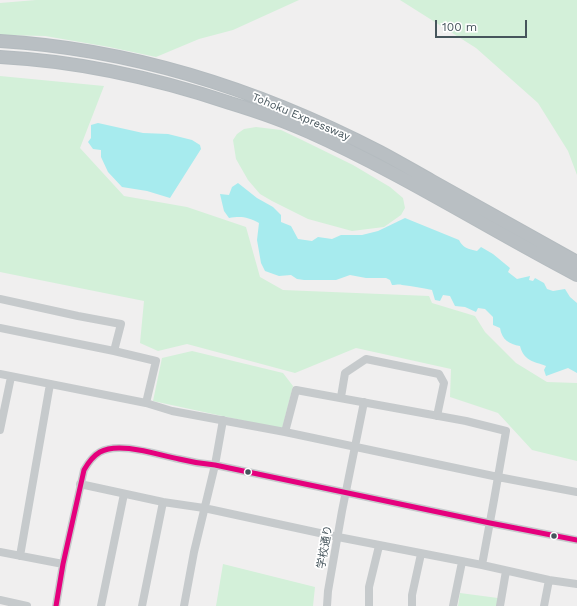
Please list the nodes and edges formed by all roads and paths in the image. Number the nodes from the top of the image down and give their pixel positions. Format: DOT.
graph roads {
  1 [pos="0,41"];
  2 [pos="0,57"];
  3 [pos="577,262"];
  4 [pos="577,275"];
  5 [pos="0,299"];
  6 [pos="0,328"];
  7 [pos="114,351"];
  8 [pos="0,374"];
  9 [pos="11,377"];
  10 [pos="50,384"];
  11 [pos="341,398"];
  12 [pos="364,402"];
  13 [pos="146,403"];
  14 [pos="437,416"];
  15 [pos="223,420"];
  16 [pos="0,430"];
  17 [pos="285,432"];
  18 [pos="355,447"];
  19 [pos="215,465"];
  20 [pos="498,477"];
  21 [pos="80,484"];
  22 [pos="346,492"];
  23 [pos="577,492"];
  24 [pos="124,494"];
  25 [pos="163,502"];
  26 [pos="204,508"];
  27 [pos="490,523"];
  28 [pos="338,537"];
  29 [pos="577,540"];
  30 [pos="379,546"];
  31 [pos="0,552"];
  32 [pos="421,554"];
  33 [pos="20,556"];
  34 [pos="462,562"];
  35 [pos="63,564"];
  36 [pos="482,565"];
  37 [pos="506,571"];
  38 [pos="549,580"];
  39 [pos="577,584"];
  40 [pos="4,603"];
  41 [pos="27,606"];
  42 [pos="56,606"];
  43 [pos="101,606"];
  44 [pos="142,606"];
  45 [pos="184,606"];
  46 [pos="327,606"];
  47 [pos="369,606"];
  48 [pos="412,606"];
  49 [pos="453,606"];
  50 [pos="500,606"];
  51 [pos="544,606"];
  1 -- 3 [label="highway, Tohoku Expressway"];
  2 -- 4 [label="highway, Tohoku Expressway"];
  5 -- 7 [label="street"];
  6 -- 7 [label="street"];
  7 -- 13 [label="street"];
  8 -- 9 [label="street"];
  9 -- 10 [label="street"];
  9 -- 16 [label="street"];
  10 -- 13 [label="street"];
  10 -- 33 [label="street"];
  11 -- 12 [label="street"];
  11 -- 14 [label="street"];
  11 -- 17 [label="street"];
  12 -- 14 [label="street"];
  12 -- 18 [label="street, 学校通り"];
  13 -- 15 [label="street"];
  14 -- 20 [label="street"];
  15 -- 17 [label="street"];
  15 -- 19 [label="street"];
  17 -- 18 [label="street"];
  18 -- 20 [label="street"];
  18 -- 22 [label="street, 学校通り"];
  19 -- 21 [label="street"];
  19 -- 22 [label="street"];
  19 -- 26 [label="street"];
  20 -- 23 [label="street"];
  20 -- 27 [label="street"];
  21 -- 24 [label="street"];
  21 -- 35 [label="street"];
  22 -- 27 [label="street"];
  22 -- 28 [label="street, 学校通り"];
  24 -- 25 [label="street"];
  24 -- 43 [label="street"];
  25 -- 26 [label="street"];
  25 -- 44 [label="street"];
  26 -- 28 [label="street"];
  26 -- 45 [label="street"];
  27 -- 29 [label="street"];
  27 -- 36 [label="street"];
  28 -- 30 [label="street"];
  28 -- 46 [label="street, 学校通り"];
  30 -- 32 [label="street"];
  30 -- 47 [label="street"];
  31 -- 33 [label="street"];
  32 -- 34 [label="street"];
  32 -- 48 [label="street"];
  33 -- 35 [label="street"];
  34 -- 36 [label="street"];
  34 -- 49 [label="street"];
  35 -- 42 [label="street"];
  36 -- 37 [label="street"];
  37 -- 38 [label="street"];
  37 -- 50 [label="street"];
  38 -- 39 [label="street"];
  38 -- 51 [label="street"];
  40 -- 41 [label="street"];
}
